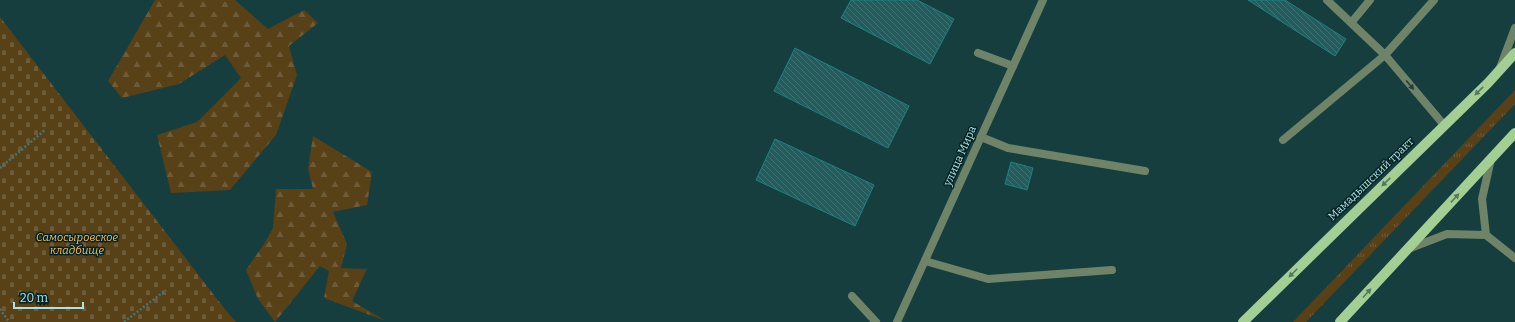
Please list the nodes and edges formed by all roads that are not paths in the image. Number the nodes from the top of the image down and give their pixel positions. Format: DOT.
graph roads {
  1 [pos="1043,0"];
  2 [pos="1327,0"];
  3 [pos="1370,0"];
  4 [pos="1434,0"];
  5 [pos="1351,23"];
  6 [pos="1515,28"];
  7 [pos="978,53"];
  8 [pos="1515,53"];
  9 [pos="1385,56"];
  10 [pos="1013,66"];
  11 [pos="1498,71"];
  12 [pos="1444,125"];
  13 [pos="1515,133"];
  14 [pos="981,137"];
  15 [pos="1283,140"];
  16 [pos="1491,159"];
  17 [pos="1145,171"];
  18 [pos="1486,235"];
  19 [pos="1406,250"];
  20 [pos="1515,258"];
  21 [pos="925,260"];
  22 [pos="1112,270"];
  23 [pos="852,296"];
  24 [pos="876,322"];
  25 [pos="897,322"];
  26 [pos="1243,322"];
  27 [pos="1340,322"];
  1 -- 10 [label="street, улица Мира"];
  2 -- 5 [label="street"];
  3 -- 5 [label="street"];
  4 -- 9 [label="street"];
  5 -- 9 [label="street"];
  6 -- 11 [label="street"];
  7 -- 10 [label="street"];
  8 -- 11 [label="main road, Мамадышский тракт"];
  9 -- 12 [label="street, one-way"];
  9 -- 15 [label="street"];
  10 -- 14 [label="street, улица Мира"];
  11 -- 12 [label="main road, Мамадышский тракт, one-way"];
  12 -- 26 [label="main road, Мамадышский тракт, one-way"];
  13 -- 16 [label="main road"];
  14 -- 17 [label="street"];
  14 -- 21 [label="street, улица Мира"];
  16 -- 18 [label="street"];
  19 -- 16 [label="main road, one-way"];
  18 -- 19 [label="street"];
  18 -- 20 [label="street"];
  27 -- 19 [label="main road, one-way"];
  21 -- 22 [label="street"];
  21 -- 25 [label="street, улица Мира"];
  23 -- 24 [label="street"];
}
